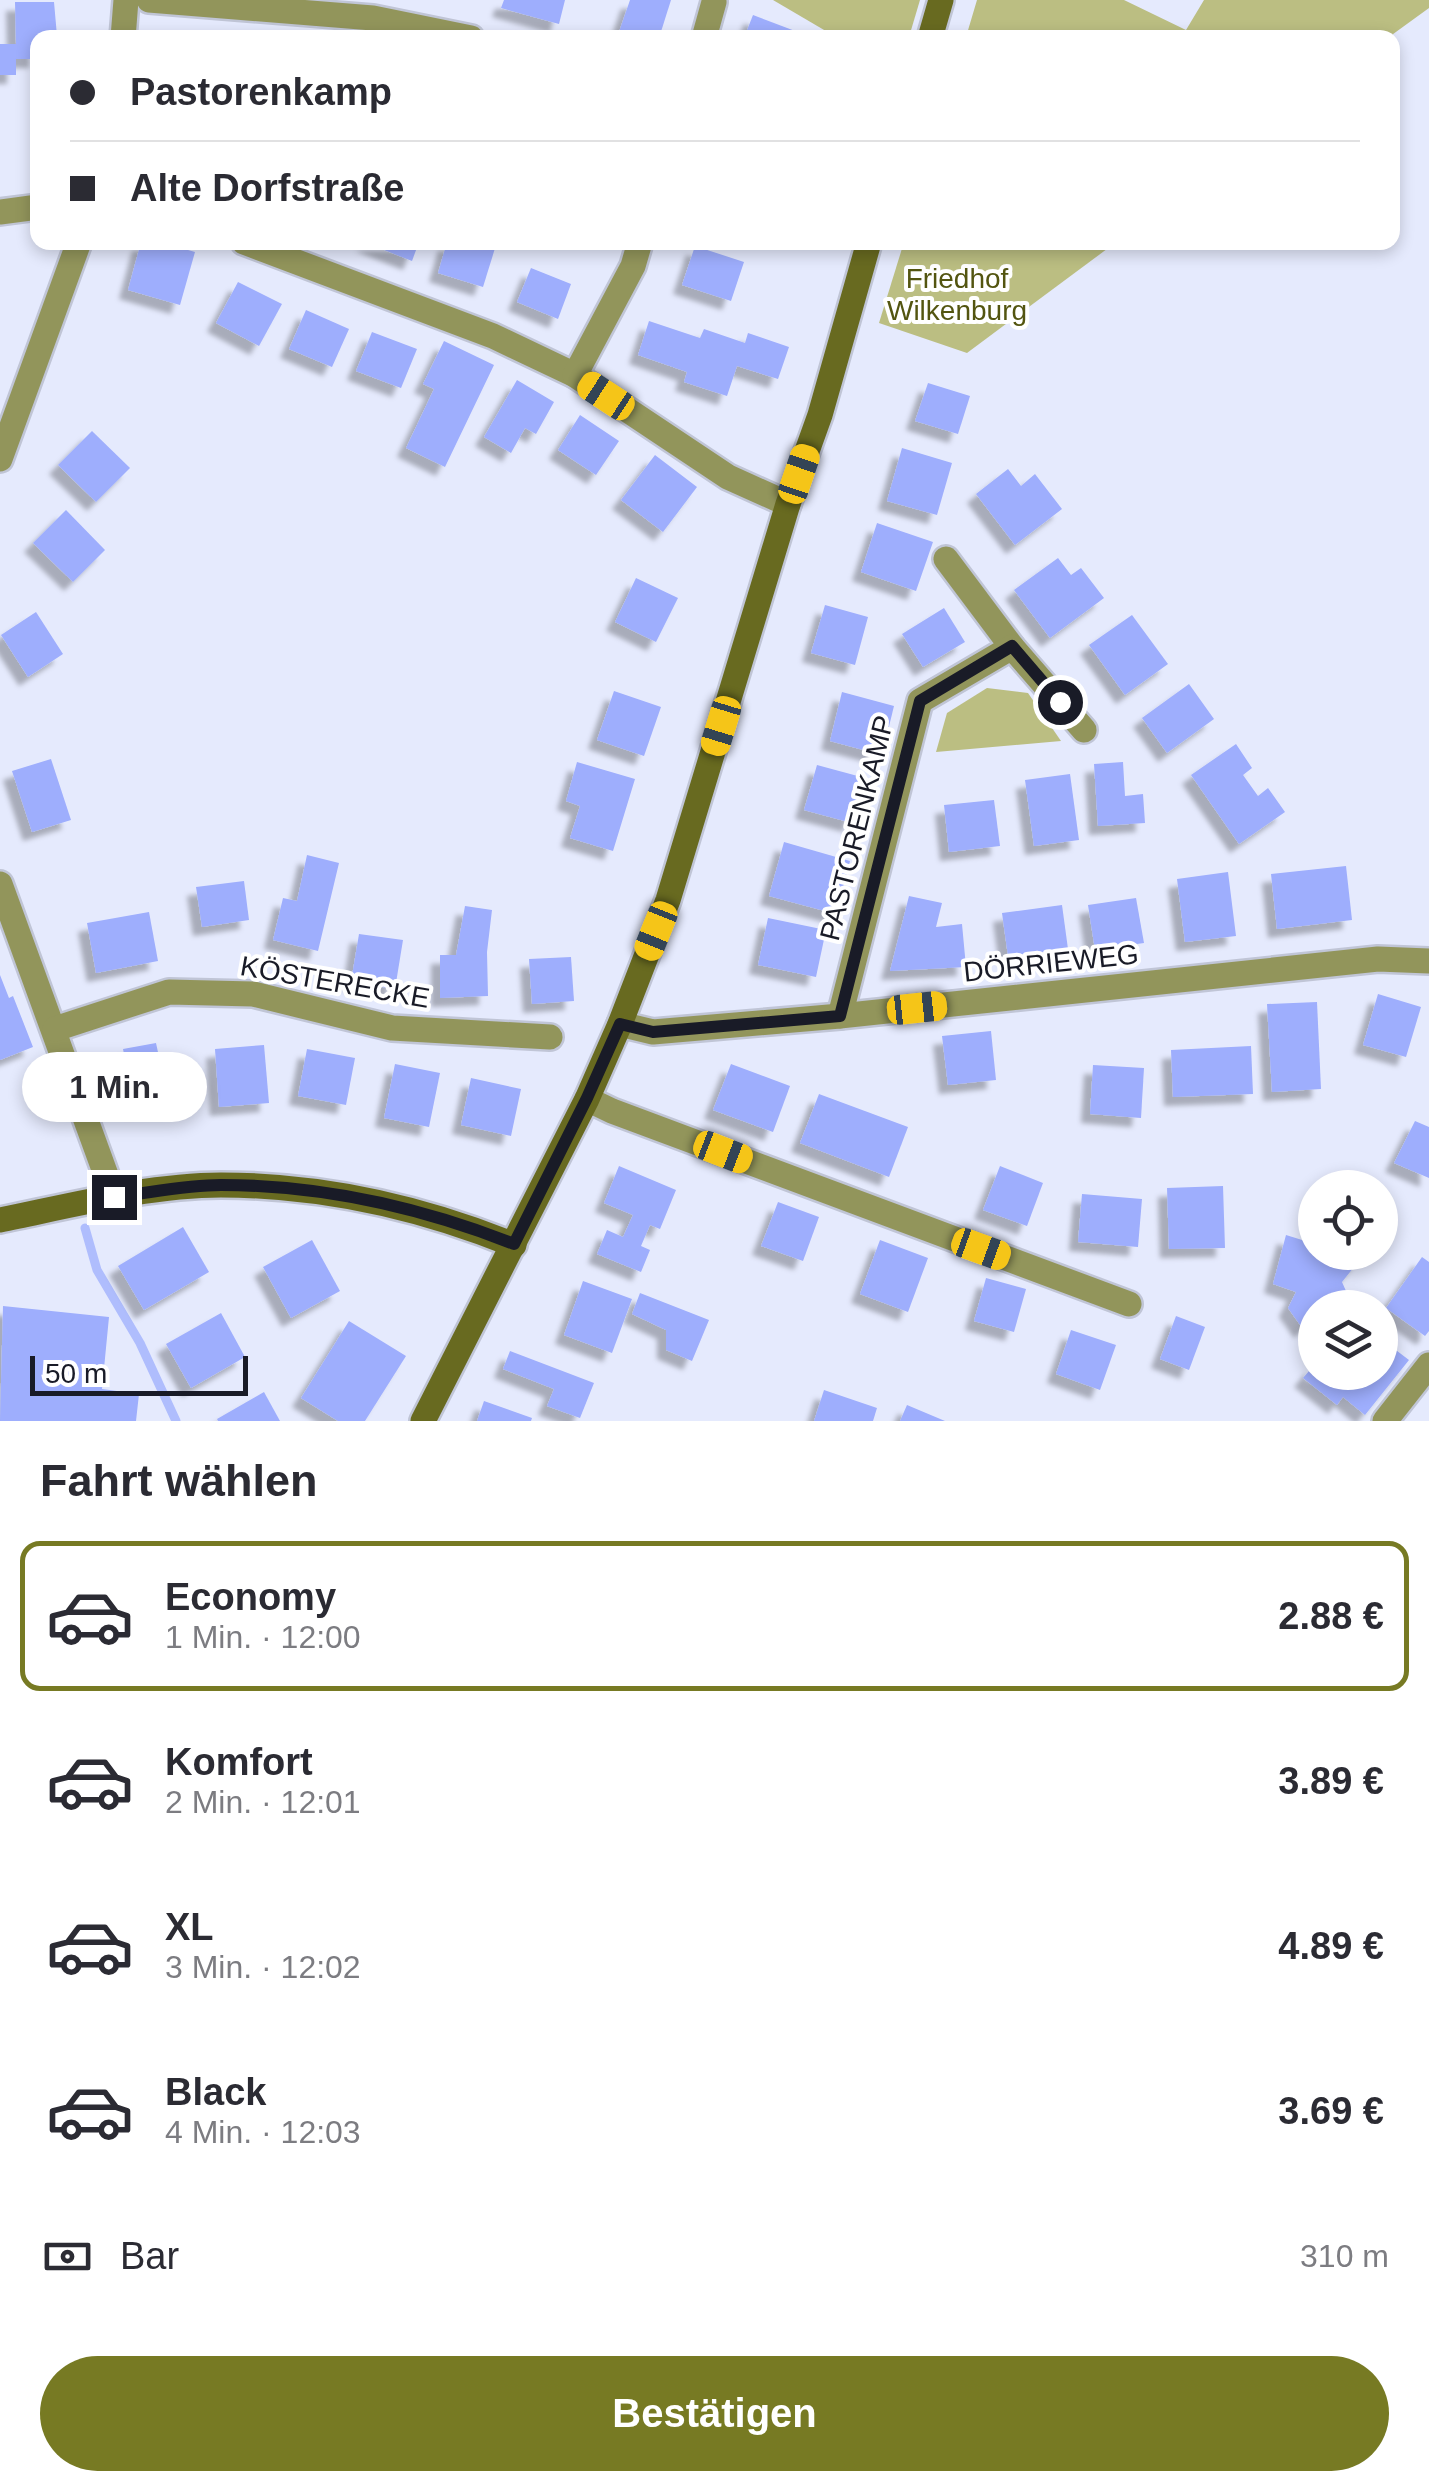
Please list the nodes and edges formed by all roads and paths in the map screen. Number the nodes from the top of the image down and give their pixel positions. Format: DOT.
graph roads {
  1 [pos="126,0"];
  2 [pos="149,0"];
  3 [pos="942,0"];
  4 [pos="714,2"];
  5 [pos="124,30"];
  6 [pos="432,30"];
  7 [pos="706,30"];
  8 [pos="933,30"];
  9 [pos="30,208"];
  10 [pos="0,212"];
  11 [pos="76,250"];
  12 [pos="265,250"];
  13 [pos="638,250"];
  14 [pos="867,250"];
  15 [pos="575,375"];
  16 [pos="0,459"];
  17 [pos="788,504"];
  18 [pos="946,559"];
  19 [pos="1012,646"];
  20 [pos="1084,730"];
  21 [pos="0,884"];
  22 [pos="1429,961"];
  23 [pos="840,1016"];
  24 [pos="620,1024"];
  25 [pos="55,1030"];
  26 [pos="550,1037"];
  27 [pos="587,1098"];
  28 [pos="114,1197"];
  29 [pos="0,1220"];
  30 [pos="514,1244"];
  31 [pos="1129,1304"];
  32 [pos="1429,1365"];
  33 [pos="423,1421"];
  34 [pos="1384,1421"];
  1 -- 5 [label="street"];
  2 -- 6 [label="street"];
  3 -- 8 [label="main road"];
  4 -- 7 [label="street"];
  9 -- 10 [label="street"];
  11 -- 16 [label="street"];
  12 -- 15 [label="street"];
  13 -- 15 [label="street"];
  14 -- 17 [label="main road"];
  15 -- 17 [label="street"];
  17 -- 24 [label="main road"];
  18 -- 19 [label="street"];
  19 -- 20 [label="street"];
  19 -- 23 [label="street, PASTORENKAMP"];
  21 -- 25 [label="street"];
  22 -- 23 [label="street, DÖRRIEWEG"];
  23 -- 24 [label="street, DÖRRIEWEG"];
  24 -- 27 [label="main road"];
  25 -- 26 [label="street, KÖSTERECKE"];
  25 -- 28 [label="street"];
  27 -- 30 [label="main road"];
  27 -- 31 [label="street"];
  28 -- 29 [label="main road"];
  28 -- 30 [label="main road"];
  30 -- 33 [label="main road"];
  32 -- 34 [label="street"];
}
